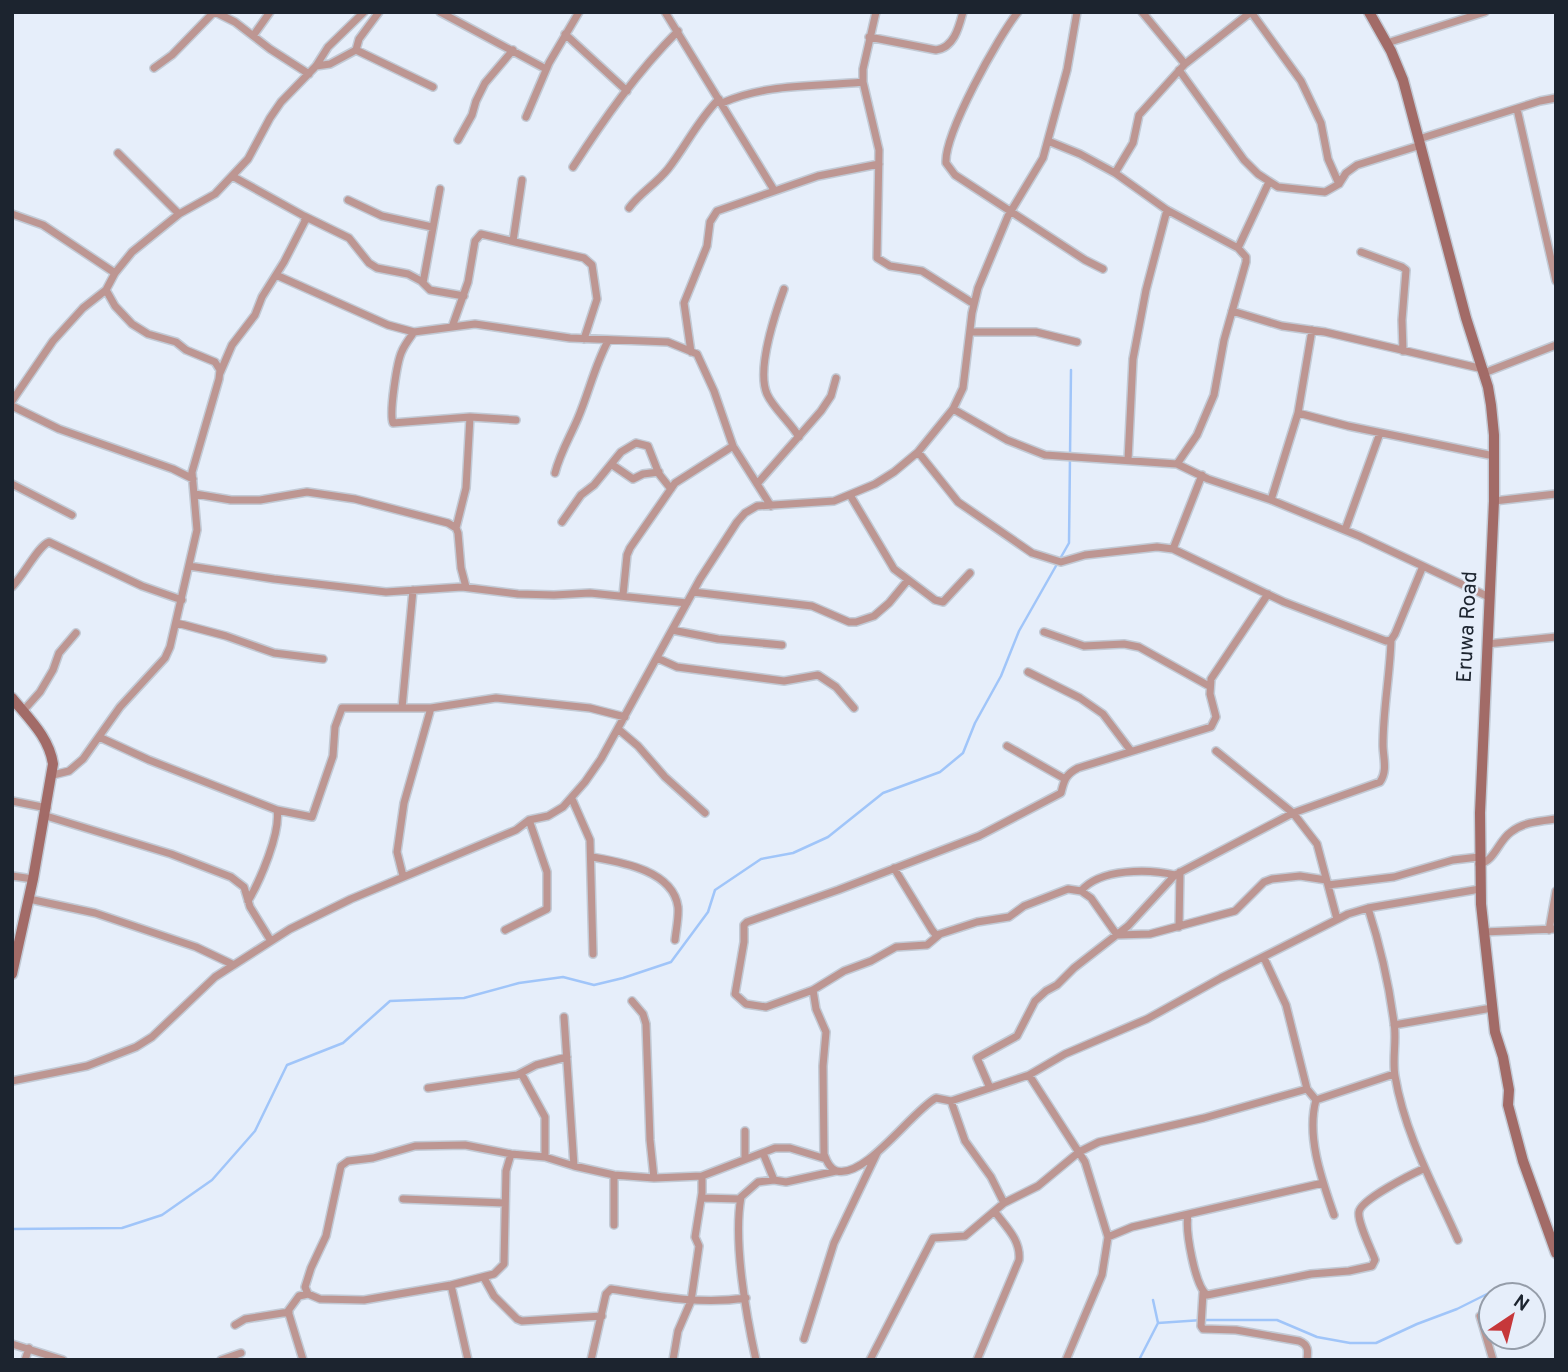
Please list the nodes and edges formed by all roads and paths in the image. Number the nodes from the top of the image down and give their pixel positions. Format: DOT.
graph roads {
  1 [pos="214,12"];
  2 [pos="270,12"];
  3 [pos="364,12"];
  4 [pos="379,12"];
  5 [pos="440,12"];
  6 [pos="579,12"];
  7 [pos="876,12"];
  8 [pos="963,12"];
  9 [pos="1077,12"];
  10 [pos="1142,12"];
  11 [pos="1369,12"];
  12 [pos="1485,12"];
  13 [pos="668,13"];
  14 [pos="1016,13"];
  15 [pos="678,32"];
  16 [pos="565,34"];
  17 [pos="253,36"];
  18 [pos="869,37"];
  19 [pos="496,41"];
  20 [pos="1387,43"];
  21 [pos="356,50"];
  22 [pos="513,50"];
  23 [pos="499,64"];
  24 [pos="316,66"];
  25 [pos="1182,67"];
  26 [pos="154,68"];
  27 [pos="546,69"];
  28 [pos="309,74"];
  29 [pos="863,82"];
  30 [pos="433,87"];
  31 [pos="627,91"];
  32 [pos="1556,98"];
  33 [pos="720,101"];
  34 [pos="1517,109"];
  35 [pos="526,117"];
  36 [pos="458,140"];
  37 [pos="1048,141"];
  38 [pos="1420,142"];
  39 [pos="118,153"];
  40 [pos="879,164"];
  41 [pos="573,167"];
  42 [pos="1115,173"];
  43 [pos="232,176"];
  44 [pos="523,180"];
  45 [pos="1269,182"];
  46 [pos="1339,184"];
  47 [pos="440,189"];
  48 [pos="774,190"];
  49 [pos="348,200"];
  50 [pos="629,208"];
  51 [pos="1167,210"];
  52 [pos="1011,211"];
  53 [pos="12,214"];
  54 [pos="179,214"];
  55 [pos="303,216"];
  56 [pos="432,227"];
  57 [pos="1556,229"];
  58 [pos="1545,232"];
  59 [pos="513,241"];
  60 [pos="1238,248"];
  61 [pos="1361,252"];
  62 [pos="1103,269"];
  63 [pos="115,272"];
  64 [pos="276,275"];
  65 [pos="1556,281"];
  66 [pos="423,283"];
  67 [pos="784,289"];
  68 [pos="106,290"];
  69 [pos="464,296"];
  70 [pos="974,304"];
  71 [pos="460,309"];
  72 [pos="1232,311"];
  73 [pos="470,324"];
  74 [pos="452,327"];
  75 [pos="1312,330"];
  76 [pos="414,332"];
  77 [pos="970,332"];
  78 [pos="584,339"];
  79 [pos="608,341"];
  80 [pos="1077,342"];
  81 [pos="1556,345"];
  82 [pos="1403,351"];
  83 [pos="691,352"];
  84 [pos="1483,371"];
  85 [pos="220,373"];
  86 [pos="836,378"];
  87 [pos="12,403"];
  88 [pos="953,409"];
  89 [pos="1298,413"];
  90 [pos="470,417"];
  91 [pos="516,420"];
  92 [pos="1380,433"];
  93 [pos="799,437"];
  94 [pos="733,446"];
  95 [pos="918,452"];
  96 [pos="1494,456"];
  97 [pos="1128,460"];
  98 [pos="611,464"];
  99 [pos="1177,464"];
  100 [pos="659,472"];
  101 [pos="555,473"];
  102 [pos="1202,475"];
  103 [pos="193,479"];
  104 [pos="12,484"];
  105 [pos="757,484"];
  106 [pos="671,489"];
  107 [pos="195,494"];
  108 [pos="1556,494"];
  109 [pos="850,495"];
  110 [pos="1270,500"];
  111 [pos="1494,501"];
  112 [pos="771,506"];
  113 [pos="72,515"];
  114 [pos="562,522"];
  115 [pos="456,527"];
  116 [pos="1345,530"];
  117 [pos="1173,549"];
  118 [pos="189,566"];
  119 [pos="1423,566"];
  120 [pos="970,573"];
  121 [pos="908,580"];
  122 [pos="12,587"];
  123 [pos="466,587"];
  124 [pos="413,590"];
  125 [pos="693,592"];
  126 [pos="1268,594"];
  127 [pos="622,595"];
  128 [pos="1489,597"];
  129 [pos="182,600"];
  130 [pos="687,603"];
  131 [pos="177,624"];
  132 [pos="672,630"];
  133 [pos="1044,632"];
  134 [pos="76,633"];
  135 [pos="1556,637"];
  136 [pos="1391,640"];
  137 [pos="1487,644"];
  138 [pos="782,645"];
  139 [pos="657,658"];
  140 [pos="323,659"];
  141 [pos="1028,672"];
  142 [pos="1209,685"];
  143 [pos="12,698"];
  144 [pos="402,708"];
  145 [pos="430,708"];
  146 [pos="854,708"];
  147 [pos="23,711"];
  148 [pos="625,717"];
  149 [pos="618,729"];
  150 [pos="99,737"];
  151 [pos="1007,746"];
  152 [pos="1131,751"];
  153 [pos="1216,751"];
  154 [pos="53,775"];
  155 [pos="1065,779"];
  156 [pos="572,799"];
  157 [pos="12,802"];
  158 [pos="277,810"];
  159 [pos="46,812"];
  160 [pos="705,813"];
  161 [pos="1293,813"];
  162 [pos="1556,819"];
  163 [pos="528,820"];
  164 [pos="592,857"];
  165 [pos="1479,861"];
  166 [pos="894,868"];
  167 [pos="1177,874"];
  168 [pos="12,876"];
  169 [pos="403,876"];
  170 [pos="33,879"];
  171 [pos="1327,882"];
  172 [pos="1480,889"];
  173 [pos="1081,891"];
  174 [pos="1556,891"];
  175 [pos="29,899"];
  176 [pos="248,901"];
  177 [pos="1368,908"];
  178 [pos="1337,919"];
  179 [pos="1179,927"];
  180 [pos="505,930"];
  181 [pos="1552,930"];
  182 [pos="1483,932"];
  183 [pos="940,934"];
  184 [pos="1117,935"];
  185 [pos="675,940"];
  186 [pos="271,941"];
  187 [pos="16,944"];
  188 [pos="593,954"];
  189 [pos="1264,958"];
  190 [pos="234,965"];
  191 [pos="12,974"];
  192 [pos="813,989"];
  193 [pos="632,1001"];
  194 [pos="1492,1008"];
  195 [pos="564,1017"];
  196 [pos="1394,1025"];
  197 [pos="567,1057"];
  198 [pos="521,1073"];
  199 [pos="1394,1074"];
  200 [pos="1028,1076"];
  201 [pos="12,1081"];
  202 [pos="428,1088"];
  203 [pos="990,1088"];
  204 [pos="1307,1089"];
  205 [pos="1316,1100"];
  206 [pos="951,1101"];
  207 [pos="745,1131"];
  208 [pos="1079,1152"];
  209 [pos="763,1153"];
  210 [pos="877,1153"];
  211 [pos="511,1154"];
  212 [pos="545,1157"];
  213 [pos="745,1159"];
  214 [pos="826,1159"];
  215 [pos="574,1166"];
  216 [pos="1423,1168"];
  217 [pos="836,1171"];
  218 [pos="614,1175"];
  219 [pos="702,1176"];
  220 [pos="654,1178"];
  221 [pos="774,1180"];
  222 [pos="1323,1183"];
  223 [pos="702,1198"];
  224 [pos="403,1199"];
  225 [pos="740,1199"];
  226 [pos="505,1203"];
  227 [pos="1004,1203"];
  228 [pos="995,1212"];
  229 [pos="1335,1214"];
  230 [pos="1188,1215"];
  231 [pos="614,1225"];
  232 [pos="1108,1237"];
  233 [pos="1458,1240"];
  234 [pos="1556,1253"];
  235 [pos="484,1278"];
  236 [pos="451,1285"];
  237 [pos="1203,1293"];
  238 [pos="308,1294"];
  239 [pos="746,1298"];
  240 [pos="691,1301"];
  241 [pos="289,1312"];
  242 [pos="602,1316"];
  243 [pos="235,1325"];
  244 [pos="804,1339"];
  245 [pos="12,1344"];
  246 [pos="29,1348"];
  247 [pos="241,1353"];
  248 [pos="24,1360"];
  249 [pos="63,1360"];
  250 [pos="220,1360"];
  251 [pos="303,1360"];
  252 [pos="468,1360"];
  253 [pos="591,1360"];
  254 [pos="673,1360"];
  255 [pos="756,1360"];
  256 [pos="870,1360"];
  257 [pos="977,1360"];
  258 [pos="1066,1360"];
  259 [pos="1307,1360"];
  1 -- 17 [label="street"];
  1 -- 26 [label="street"];
  2 -- 17 [label="street"];
  3 -- 24 [label="street"];
  4 -- 21 [label="street"];
  5 -- 19 [label="street"];
  6 -- 16 [label="street"];
  7 -- 18 [label="street"];
  8 -- 18 [label="street"];
  9 -- 37 [label="street"];
  10 -- 25 [label="street"];
  11 -- 20 [label="main road, Eruwa Road"];
  12 -- 20 [label="street"];
  13 -- 15 [label="street"];
  14 -- 52 [label="street"];
  15 -- 31 [label="street"];
  15 -- 33 [label="street"];
  16 -- 27 [label="street"];
  16 -- 31 [label="street"];
  17 -- 28 [label="street"];
  18 -- 29 [label="street"];
  19 -- 22 [label="street"];
  19 -- 23 [label="street"];
  20 -- 38 [label="main road, Eruwa Road"];
  21 -- 24 [label="street"];
  21 -- 30 [label="street"];
  22 -- 23 [label="street"];
  22 -- 27 [label="street"];
  23 -- 36 [label="street"];
  24 -- 28 [label="street"];
  25 -- 42 [label="street"];
  25 -- 45 [label="street"];
  25 -- 46 [label="street"];
  27 -- 35 [label="street"];
  28 -- 43 [label="street"];
  29 -- 33 [label="street"];
  29 -- 40 [label="street"];
  31 -- 41 [label="street"];
  32 -- 34 [label="street"];
  33 -- 48 [label="street"];
  33 -- 50 [label="street"];
  34 -- 38 [label="street"];
  34 -- 58 [label="street"];
  37 -- 42 [label="street"];
  37 -- 52 [label="street"];
  38 -- 46 [label="street"];
  38 -- 84 [label="main road, Eruwa Road"];
  39 -- 54 [label="street"];
  40 -- 48 [label="street"];
  40 -- 70 [label="street"];
  42 -- 51 [label="street"];
  43 -- 54 [label="street"];
  43 -- 55 [label="street"];
  44 -- 59 [label="street"];
  45 -- 46 [label="street"];
  45 -- 60 [label="street"];
  47 -- 56 [label="street"];
  48 -- 83 [label="street"];
  49 -- 56 [label="street"];
  51 -- 60 [label="street"];
  51 -- 97 [label="street"];
  52 -- 62 [label="street"];
  52 -- 70 [label="street"];
  53 -- 63 [label="street"];
  54 -- 63 [label="street"];
  55 -- 64 [label="street"];
  55 -- 66 [label="street"];
  56 -- 66 [label="street"];
  57 -- 58 [label="street"];
  58 -- 65 [label="street"];
  59 -- 69 [label="street"];
  59 -- 78 [label="street"];
  60 -- 72 [label="street"];
  61 -- 82 [label="street"];
  63 -- 68 [label="street"];
  64 -- 76 [label="street"];
  64 -- 85 [label="street"];
  66 -- 69 [label="street"];
  67 -- 93 [label="street"];
  68 -- 85 [label="street"];
  68 -- 87 [label="street"];
  69 -- 71 [label="street"];
  70 -- 77 [label="street"];
  71 -- 73 [label="street"];
  71 -- 74 [label="street"];
  72 -- 75 [label="street"];
  72 -- 99 [label="street"];
  73 -- 74 [label="street"];
  73 -- 78 [label="street"];
  74 -- 76 [label="street"];
  75 -- 82 [label="street"];
  75 -- 89 [label="street"];
  76 -- 90 [label="street"];
  77 -- 80 [label="street"];
  77 -- 88 [label="street"];
  78 -- 79 [label="street"];
  79 -- 83 [label="street"];
  79 -- 101 [label="street"];
  81 -- 84 [label="street"];
  82 -- 84 [label="street"];
  83 -- 94 [label="street"];
  84 -- 96 [label="main road, Eruwa Road"];
  85 -- 103 [label="street"];
  86 -- 93 [label="street"];
  87 -- 103 [label="street"];
  88 -- 95 [label="street"];
  88 -- 97 [label="street"];
  89 -- 92 [label="street"];
  89 -- 110 [label="street"];
  90 -- 91 [label="street"];
  90 -- 115 [label="street"];
  92 -- 96 [label="street"];
  92 -- 116 [label="street"];
  93 -- 105 [label="street"];
  94 -- 105 [label="street"];
  94 -- 106 [label="street"];
  95 -- 109 [label="street"];
  95 -- 117 [label="street"];
  96 -- 111 [label="main road, Eruwa Road"];
  97 -- 99 [label="street"];
  98 -- 100 [label="street"];
  98 -- 100 [label="street"];
  98 -- 114 [label="street"];
  99 -- 102 [label="street"];
  100 -- 106 [label="street"];
  102 -- 110 [label="street"];
  102 -- 117 [label="street"];
  103 -- 107 [label="street"];
  104 -- 113 [label="street"];
  105 -- 112 [label="street"];
  106 -- 127 [label="street"];
  107 -- 115 [label="street"];
  107 -- 118 [label="street"];
  108 -- 111 [label="street"];
  109 -- 112 [label="street"];
  109 -- 121 [label="street"];
  110 -- 116 [label="street"];
  111 -- 128 [label="main road, Eruwa Road"];
  112 -- 125 [label="street"];
  115 -- 123 [label="street"];
  116 -- 119 [label="street"];
  117 -- 126 [label="street"];
  118 -- 124 [label="street"];
  118 -- 129 [label="street"];
  119 -- 128 [label="street"];
  119 -- 136 [label="street"];
  120 -- 121 [label="street"];
  121 -- 125 [label="street"];
  122 -- 129 [label="street"];
  123 -- 124 [label="street"];
  123 -- 127 [label="street"];
  124 -- 144 [label="street"];
  125 -- 130 [label="street"];
  126 -- 136 [label="street"];
  126 -- 142 [label="street"];
  127 -- 130 [label="street"];
  128 -- 137 [label="main road, Eruwa Road"];
  129 -- 131 [label="street"];
  130 -- 132 [label="street"];
  131 -- 140 [label="street"];
  131 -- 150 [label="street"];
  132 -- 138 [label="street"];
  132 -- 139 [label="street"];
  133 -- 142 [label="street"];
  134 -- 147 [label="street"];
  135 -- 137 [label="street"];
  136 -- 161 [label="street"];
  137 -- 165 [label="main road, Eruwa Road"];
  139 -- 146 [label="street"];
  139 -- 148 [label="street"];
  141 -- 152 [label="street"];
  142 -- 152 [label="street"];
  143 -- 147 [label="main road"];
  144 -- 145 [label="street"];
  144 -- 158 [label="street"];
  145 -- 148 [label="street"];
  145 -- 169 [label="street"];
  147 -- 154 [label="main road"];
  148 -- 149 [label="street"];
  149 -- 156 [label="street"];
  149 -- 160 [label="street"];
  150 -- 154 [label="street"];
  150 -- 158 [label="street"];
  151 -- 155 [label="street"];
  152 -- 155 [label="street"];
  153 -- 161 [label="street"];
  154 -- 159 [label="main road"];
  155 -- 166 [label="street"];
  156 -- 163 [label="street"];
  156 -- 164 [label="street"];
  157 -- 159 [label="street"];
  158 -- 176 [label="street"];
  159 -- 170 [label="main road"];
  159 -- 176 [label="street"];
  161 -- 167 [label="street"];
  161 -- 171 [label="street"];
  162 -- 165 [label="street"];
  163 -- 169 [label="street"];
  163 -- 180 [label="street"];
  164 -- 185 [label="street"];
  164 -- 188 [label="street"];
  165 -- 171 [label="street"];
  165 -- 172 [label="main road, Eruwa Road"];
  166 -- 183 [label="street"];
  166 -- 192 [label="street"];
  167 -- 173 [label="street"];
  167 -- 179 [label="street"];
  167 -- 184 [label="street"];
  168 -- 170 [label="street"];
  169 -- 186 [label="street"];
  170 -- 175 [label="main road"];
  171 -- 178 [label="street"];
  171 -- 179 [label="street"];
  172 -- 177 [label="street"];
  172 -- 182 [label="main road, Eruwa Road"];
  173 -- 183 [label="street"];
  173 -- 184 [label="street"];
  174 -- 181 [label="street"];
  175 -- 187 [label="main road"];
  175 -- 190 [label="street"];
  176 -- 186 [label="street"];
  177 -- 178 [label="street"];
  177 -- 196 [label="street"];
  178 -- 189 [label="street"];
  179 -- 184 [label="street"];
  181 -- 182 [label="street"];
  182 -- 194 [label="main road, Eruwa Road"];
  183 -- 192 [label="street"];
  184 -- 203 [label="street"];
  186 -- 190 [label="street"];
  187 -- 191 [label="main road"];
  189 -- 200 [label="street"];
  189 -- 204 [label="street"];
  190 -- 201 [label="street"];
  192 -- 214 [label="street"];
  193 -- 220 [label="street"];
  194 -- 196 [label="street"];
  194 -- 234 [label="main road, Eruwa Road"];
  195 -- 197 [label="street"];
  196 -- 199 [label="street"];
  197 -- 198 [label="street"];
  197 -- 215 [label="street"];
  198 -- 202 [label="street"];
  198 -- 212 [label="street"];
  199 -- 205 [label="street"];
  199 -- 216 [label="street"];
  200 -- 203 [label="street"];
  200 -- 208 [label="street"];
  203 -- 206 [label="street"];
  204 -- 205 [label="street"];
  204 -- 208 [label="street"];
  205 -- 222 [label="street"];
  206 -- 210 [label="street"];
  206 -- 227 [label="street"];
  207 -- 213 [label="street"];
  208 -- 227 [label="street"];
  208 -- 232 [label="street"];
  209 -- 213 [label="street"];
  209 -- 214 [label="street"];
  209 -- 221 [label="street"];
  210 -- 217 [label="street"];
  210 -- 244 [label="street"];
  211 -- 212 [label="street"];
  211 -- 226 [label="street"];
  211 -- 238 [label="street"];
  212 -- 215 [label="street"];
  213 -- 219 [label="street"];
  214 -- 217 [label="street"];
  215 -- 218 [label="street"];
  216 -- 233 [label="street"];
  216 -- 237 [label="street"];
  217 -- 221 [label="street"];
  218 -- 220 [label="street"];
  218 -- 231 [label="street"];
  219 -- 220 [label="street"];
  219 -- 223 [label="street"];
  221 -- 225 [label="street"];
  222 -- 229 [label="street"];
  222 -- 230 [label="street"];
  223 -- 225 [label="street"];
  223 -- 240 [label="street"];
  224 -- 226 [label="street"];
  225 -- 239 [label="street"];
  226 -- 235 [label="street"];
  227 -- 228 [label="street"];
  228 -- 256 [label="street"];
  228 -- 257 [label="street"];
  230 -- 232 [label="street"];
  230 -- 237 [label="street"];
  232 -- 258 [label="street"];
  235 -- 236 [label="street"];
  235 -- 242 [label="street"];
  236 -- 238 [label="street"];
  236 -- 252 [label="street"];
  237 -- 259 [label="street"];
  238 -- 241 [label="street"];
  239 -- 240 [label="street"];
  239 -- 255 [label="street"];
  240 -- 242 [label="street"];
  240 -- 254 [label="street"];
  241 -- 243 [label="street"];
  241 -- 251 [label="street"];
  242 -- 253 [label="street"];
  245 -- 246 [label="street"];
  246 -- 248 [label="street"];
  246 -- 249 [label="street"];
  247 -- 250 [label="street"];
}
